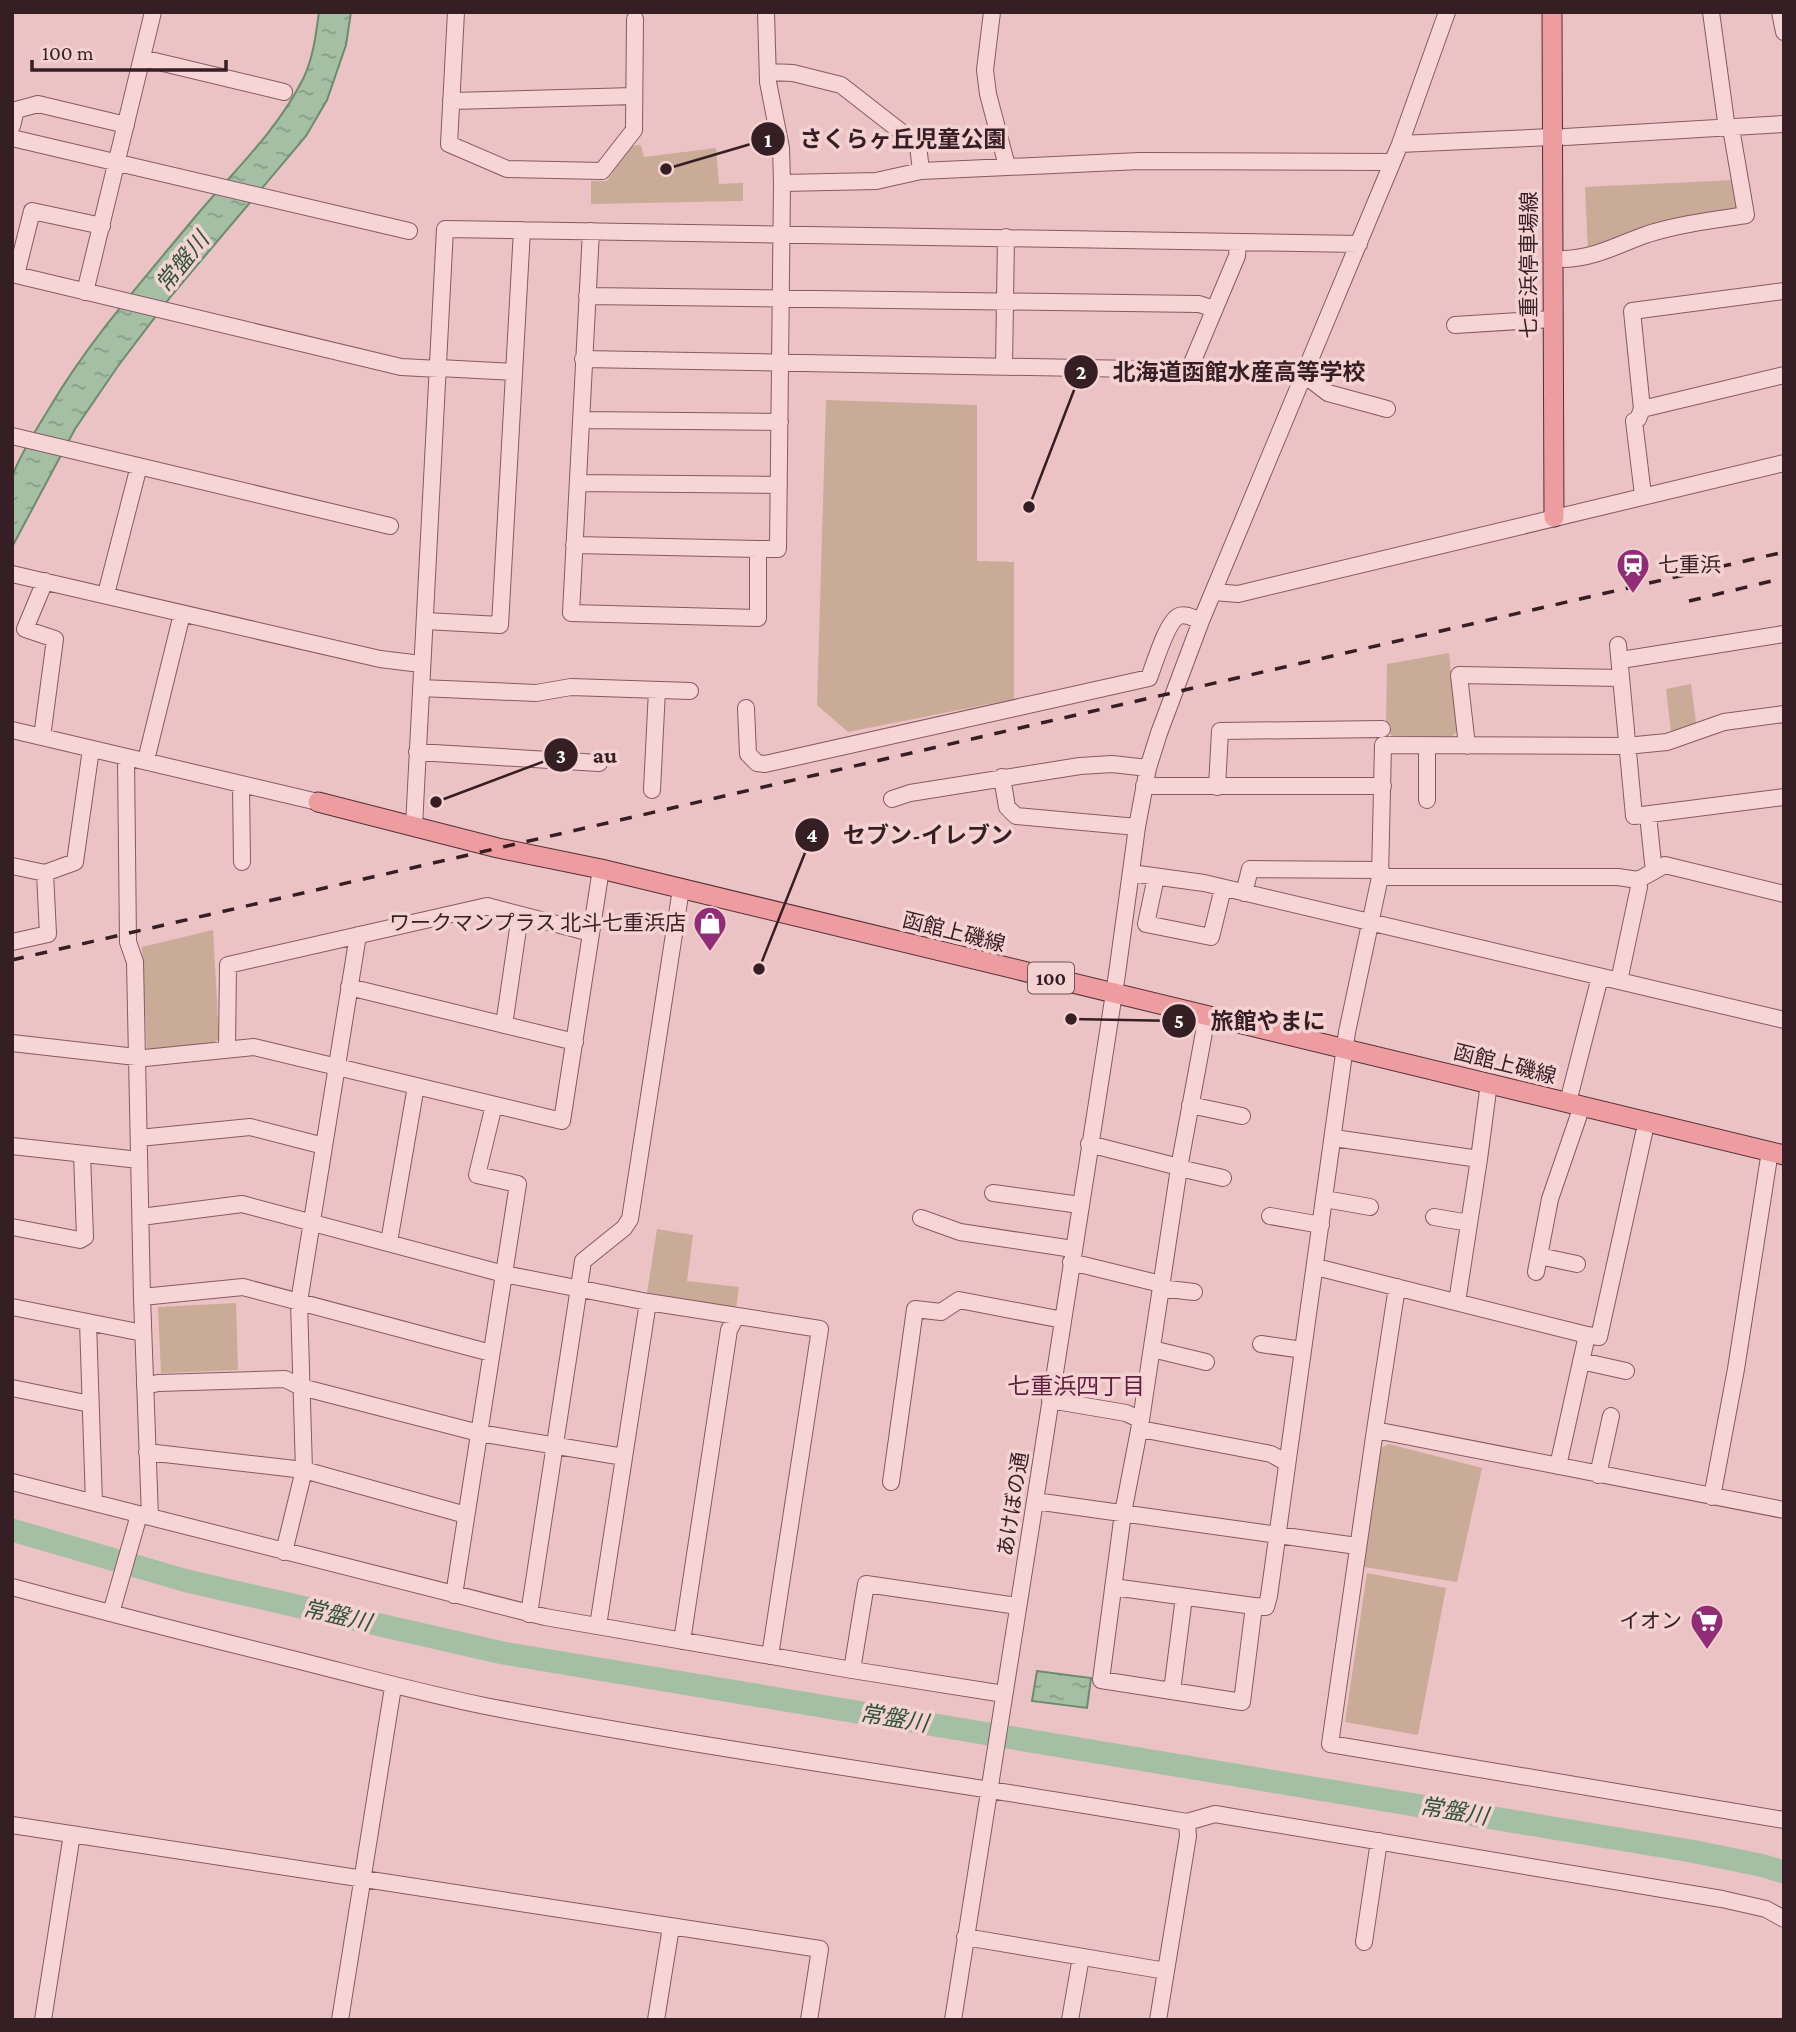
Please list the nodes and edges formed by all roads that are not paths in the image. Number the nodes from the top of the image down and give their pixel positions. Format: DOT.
graph roads {
  1 [pos="153,12"];
  2 [pos="456,12"];
  3 [pos="766,12"];
  4 [pos="992,12"];
  5 [pos="1447,12"];
  6 [pos="1552,12"];
  7 [pos="1712,12"];
  8 [pos="1780,12"];
  9 [pos="635,19"];
  10 [pos="1784,32"];
  11 [pos="142,58"];
  12 [pos="768,72"];
  13 [pos="285,92"];
  14 [pos="634,96"];
  15 [pos="451,101"];
  16 [pos="1784,124"];
  17 [pos="126,125"];
  18 [pos="12,126"];
  19 [pos="1729,128"];
  20 [pos="1558,137"];
  21 [pos="12,138"];
  22 [pos="1400,144"];
  23 [pos="117,162"];
  24 [pos="1392,162"];
  25 [pos="1007,166"];
  26 [pos="921,170"];
  27 [pos="782,183"];
  28 [pos="102,226"];
  29 [pos="522,230"];
  30 [pos="409,231"];
  31 [pos="591,231"];
  32 [pos="782,233"];
  33 [pos="1006,237"];
  34 [pos="1238,242"];
  35 [pos="1359,244"];
  36 [pos="1564,259"];
  37 [pos="14,275"];
  38 [pos="1784,291"];
  39 [pos="85,292"];
  40 [pos="587,296"];
  41 [pos="781,298"];
  42 [pos="1005,302"];
  43 [pos="1214,309"];
  44 [pos="1552,319"];
  45 [pos="1455,325"];
  46 [pos="583,359"];
  47 [pos="781,362"];
  48 [pos="1003,366"];
  49 [pos="439,368"];
  50 [pos="514,373"];
  51 [pos="1784,375"];
  52 [pos="1311,380"];
  53 [pos="1387,409"];
  54 [pos="1642,409"];
  55 [pos="581,419"];
  56 [pos="780,422"];
  57 [pos="18,437"];
  58 [pos="1784,463"];
  59 [pos="139,466"];
  60 [pos="578,483"];
  61 [pos="779,485"];
  62 [pos="1643,495"];
  63 [pos="1555,517"];
  64 [pos="390,526"];
  65 [pos="574,545"];
  66 [pos="758,549"];
  67 [pos="12,574"];
  68 [pos="45,581"];
  69 [pos="1213,592"];
  70 [pos="106,594"];
  71 [pos="182,614"];
  72 [pos="425,621"];
  73 [pos="1201,621"];
  74 [pos="1784,634"];
  75 [pos="421,664"];
  76 [pos="1620,678"];
  77 [pos="421,688"];
  78 [pos="657,690"];
  79 [pos="690,691"];
  80 [pos="746,708"];
  81 [pos="1784,714"];
  82 [pos="1382,729"];
  83 [pos="12,730"];
  84 [pos="42,737"];
  85 [pos="1427,746"];
  86 [pos="1467,746"];
  87 [pos="1626,746"];
  88 [pos="91,749"];
  89 [pos="148,752"];
  90 [pos="417,752"];
  91 [pos="126,758"];
  92 [pos="599,763"];
  93 [pos="1148,768"];
  94 [pos="1002,777"];
  95 [pos="241,785"];
  96 [pos="1144,786"];
  97 [pos="1382,786"];
  98 [pos="1217,787"];
  99 [pos="652,790"];
  100 [pos="1784,797"];
  101 [pos="892,799"];
  102 [pos="1427,800"];
  103 [pos="318,802"];
  104 [pos="1648,814"];
  105 [pos="414,826"];
  106 [pos="1137,827"];
  107 [pos="242,862"];
  108 [pos="12,866"];
  109 [pos="601,869"];
  110 [pos="1656,870"];
  111 [pos="45,873"];
  112 [pos="1131,873"];
  113 [pos="1381,874"];
  114 [pos="1156,877"];
  115 [pos="1638,880"];
  116 [pos="1223,888"];
  117 [pos="681,889"];
  118 [pos="1244,892"];
  119 [pos="1784,894"];
  120 [pos="520,915"];
  121 [pos="1372,923"];
  122 [pos="591,933"];
  123 [pos="358,935"];
  124 [pos="12,942"];
  125 [pos="1600,977"];
  126 [pos="1619,981"];
  127 [pos="349,988"];
  128 [pos="1113,993"];
  129 [pos="1207,1016"];
  130 [pos="1784,1020"];
  131 [pos="504,1025"];
  132 [pos="575,1042"];
  133 [pos="12,1043"];
  134 [pos="227,1049"];
  135 [pos="1347,1049"];
  136 [pos="137,1058"];
  137 [pos="337,1066"];
  138 [pos="1489,1083"];
  139 [pos="416,1086"];
  140 [pos="1575,1104"];
  141 [pos="494,1105"];
  142 [pos="1190,1105"];
  143 [pos="1242,1116"];
  144 [pos="1644,1133"];
  145 [pos="139,1138"];
  146 [pos="1334,1138"];
  147 [pos="1089,1144"];
  148 [pos="12,1146"];
  149 [pos="324,1146"];
  150 [pos="1777,1153"];
  151 [pos="82,1154"];
  152 [pos="1479,1159"];
  153 [pos="139,1160"];
  154 [pos="1179,1167"];
  155 [pos="1223,1178"];
  156 [pos="993,1193"];
  157 [pos="1325,1199"];
  158 [pos="1080,1205"];
  159 [pos="1370,1207"];
  160 [pos="1270,1216"];
  161 [pos="141,1217"];
  162 [pos="1434,1217"];
  163 [pos="921,1218"];
  164 [pos="312,1223"];
  165 [pos="1469,1223"];
  166 [pos="1321,1225"];
  167 [pos="12,1227"];
  168 [pos="389,1242"];
  169 [pos="1072,1256"];
  170 [pos="1577,1264"];
  171 [pos="1315,1267"];
  172 [pos="504,1274"];
  173 [pos="1161,1286"];
  174 [pos="1397,1287"];
  175 [pos="579,1289"];
  176 [pos="1194,1292"];
  177 [pos="142,1297"];
  178 [pos="299,1302"];
  179 [pos="648,1302"];
  180 [pos="1457,1302"];
  181 [pos="12,1307"];
  182 [pos="736,1317"];
  183 [pos="1063,1320"];
  184 [pos="88,1322"];
  185 [pos="143,1333"];
  186 [pos="1587,1335"];
  187 [pos="1261,1343"];
  188 [pos="1152,1349"];
  189 [pos="1303,1350"];
  190 [pos="491,1353"];
  191 [pos="1581,1361"];
  192 [pos="1206,1362"];
  193 [pos="1626,1371"];
  194 [pos="145,1386"];
  195 [pos="301,1387"];
  196 [pos="12,1388"];
  197 [pos="1050,1400"];
  198 [pos="90,1404"];
  199 [pos="1611,1416"];
  200 [pos="1140,1426"];
  201 [pos="1375,1430"];
  202 [pos="479,1433"];
  203 [pos="555,1446"];
  204 [pos="147,1452"];
  205 [pos="624,1457"];
  206 [pos="1287,1463"];
  207 [pos="1558,1466"];
  208 [pos="304,1470"];
  209 [pos="1598,1475"];
  210 [pos="12,1482"];
  211 [pos="891,1482"];
  212 [pos="1712,1497"];
  213 [pos="1035,1501"];
  214 [pos="94,1503"];
  215 [pos="1784,1510"];
  216 [pos="1123,1513"];
  217 [pos="466,1514"];
  218 [pos="144,1516"];
  219 [pos="1276,1533"];
  220 [pos="1357,1546"];
  221 [pos="284,1552"];
  222 [pos="12,1587"];
  223 [pos="1113,1587"];
  224 [pos="454,1595"];
  225 [pos="1184,1597"];
  226 [pos="1018,1606"];
  227 [pos="1254,1606"];
  228 [pos="111,1613"];
  229 [pos="529,1614"];
  230 [pos="598,1626"];
  231 [pos="682,1641"];
  232 [pos="770,1656"];
  233 [pos="852,1670"];
  234 [pos="393,1686"];
  235 [pos="1172,1690"];
  236 [pos="1002,1700"];
  237 [pos="989,1789"];
  238 [pos="1784,1820"];
  239 [pos="1187,1822"];
  240 [pos="12,1825"];
  241 [pos="72,1835"];
  242 [pos="1379,1841"];
  243 [pos="362,1879"];
  244 [pos="1784,1919"];
  245 [pos="671,1927"];
  246 [pos="965,1937"];
  247 [pos="1364,1942"];
  248 [pos="1081,1957"];
  249 [pos="1166,1971"];
  250 [pos="43,2020"];
  251 [pos="341,2020"];
  252 [pos="656,2020"];
  253 [pos="809,2020"];
  254 [pos="953,2020"];
  255 [pos="1070,2020"];
  256 [pos="1158,2020"];
  1 -- 11 [label="street"];
  2 -- 15 [label="street"];
  3 -- 12 [label="street"];
  4 -- 25 [label="street"];
  5 -- 22 [label="street, あけぼの通"];
  6 -- 20 [label="main road, 七重浜停車場線"];
  7 -- 19 [label="street"];
  8 -- 10 [label="street"];
  9 -- 14 [label="street"];
  11 -- 13 [label="street"];
  11 -- 17 [label="street"];
  12 -- 26 [label="street"];
  12 -- 27 [label="street"];
  14 -- 15 [label="street"];
  14 -- 15 [label="street"];
  16 -- 19 [label="street"];
  17 -- 18 [label="street"];
  17 -- 23 [label="street"];
  19 -- 20 [label="street"];
  19 -- 36 [label="street"];
  20 -- 22 [label="street"];
  20 -- 44 [label="main road, 七重浜停車場線"];
  21 -- 23 [label="street"];
  22 -- 24 [label="street, あけぼの通"];
  23 -- 28 [label="street"];
  23 -- 30 [label="street"];
  24 -- 25 [label="street"];
  24 -- 35 [label="street, あけぼの通"];
  25 -- 26 [label="street"];
  26 -- 27 [label="street"];
  27 -- 32 [label="street"];
  28 -- 37 [label="street"];
  28 -- 39 [label="street"];
  29 -- 31 [label="street"];
  29 -- 49 [label="street"];
  29 -- 50 [label="street"];
  31 -- 32 [label="street"];
  31 -- 40 [label="street"];
  32 -- 33 [label="street"];
  32 -- 41 [label="street"];
  33 -- 34 [label="street"];
  33 -- 42 [label="street"];
  34 -- 35 [label="street"];
  34 -- 43 [label="street"];
  35 -- 69 [label="street, あけぼの通"];
  37 -- 39 [label="street"];
  38 -- 54 [label="street"];
  39 -- 49 [label="street"];
  40 -- 41 [label="street"];
  40 -- 46 [label="street"];
  41 -- 42 [label="street"];
  41 -- 47 [label="street"];
  42 -- 43 [label="street"];
  42 -- 48 [label="street"];
  43 -- 48 [label="street"];
  44 -- 45 [label="street"];
  44 -- 63 [label="main road, 七重浜停車場線"];
  46 -- 47 [label="street"];
  46 -- 55 [label="street"];
  47 -- 48 [label="street"];
  47 -- 56 [label="street"];
  49 -- 50 [label="street"];
  49 -- 72 [label="street"];
  50 -- 72 [label="street"];
  51 -- 54 [label="street"];
  52 -- 53 [label="street"];
  54 -- 62 [label="street"];
  55 -- 56 [label="street"];
  55 -- 60 [label="street"];
  56 -- 61 [label="street"];
  57 -- 59 [label="street"];
  58 -- 62 [label="street"];
  59 -- 64 [label="street"];
  59 -- 70 [label="street"];
  60 -- 61 [label="street"];
  60 -- 65 [label="street"];
  61 -- 66 [label="street"];
  62 -- 63 [label="street"];
  63 -- 69 [label="street"];
  65 -- 66 [label="street"];
  65 -- 66 [label="street"];
  67 -- 68 [label="street"];
  68 -- 70 [label="street"];
  68 -- 84 [label="street"];
  69 -- 73 [label="street, あけぼの通"];
  70 -- 71 [label="street"];
  71 -- 75 [label="street"];
  71 -- 89 [label="street"];
  72 -- 75 [label="street"];
  73 -- 80 [label="street"];
  73 -- 93 [label="street, あけぼの通"];
  74 -- 76 [label="street"];
  75 -- 77 [label="street"];
  76 -- 86 [label="street"];
  76 -- 87 [label="street"];
  77 -- 78 [label="street"];
  77 -- 90 [label="street"];
  78 -- 79 [label="street"];
  78 -- 99 [label="street"];
  81 -- 87 [label="street"];
  82 -- 98 [label="street"];
  83 -- 84 [label="street"];
  84 -- 88 [label="street"];
  85 -- 86 [label="street"];
  85 -- 97 [label="street"];
  85 -- 102 [label="street"];
  86 -- 87 [label="street"];
  87 -- 104 [label="street"];
  88 -- 91 [label="street"];
  88 -- 111 [label="street"];
  90 -- 92 [label="street"];
  90 -- 105 [label="street"];
  91 -- 95 [label="street"];
  91 -- 136 [label="street"];
  93 -- 94 [label="street"];
  93 -- 96 [label="street, あけぼの通"];
  94 -- 101 [label="street"];
  94 -- 106 [label="street"];
  95 -- 103 [label="street"];
  95 -- 107 [label="street"];
  96 -- 98 [label="street"];
  96 -- 106 [label="street, あけぼの通"];
  97 -- 98 [label="street"];
  97 -- 113 [label="street"];
  100 -- 104 [label="street"];
  103 -- 105 [label="main road, 函館上磯線 / 100"];
  104 -- 110 [label="street"];
  105 -- 109 [label="main road, 函館上磯線 / 100"];
  106 -- 112 [label="street, あけぼの通"];
  108 -- 111 [label="street"];
  109 -- 117 [label="main road, 函館上磯線 / 100"];
  109 -- 122 [label="street"];
  110 -- 115 [label="street"];
  110 -- 119 [label="street"];
  111 -- 124 [label="street"];
  112 -- 114 [label="street"];
  112 -- 128 [label="street, あけぼの通"];
  113 -- 115 [label="street"];
  113 -- 118 [label="street"];
  113 -- 121 [label="street"];
  114 -- 116 [label="street"];
  114 -- 116 [label="street"];
  115 -- 126 [label="street"];
  116 -- 118 [label="street"];
  117 -- 128 [label="main road, 函館上磯線 / 100"];
  117 -- 175 [label="street"];
  118 -- 121 [label="street"];
  120 -- 122 [label="street"];
  120 -- 123 [label="street"];
  120 -- 131 [label="street"];
  121 -- 125 [label="street"];
  121 -- 135 [label="street"];
  122 -- 132 [label="street"];
  123 -- 127 [label="street"];
  123 -- 134 [label="street"];
  125 -- 126 [label="street"];
  125 -- 140 [label="street"];
  126 -- 130 [label="street"];
  127 -- 131 [label="street"];
  127 -- 137 [label="street"];
  128 -- 129 [label="main road, 函館上磯線 / 100"];
  128 -- 147 [label="street, あけぼの通"];
  129 -- 135 [label="main road, 函館上磯線 / 100"];
  129 -- 142 [label="street"];
  131 -- 132 [label="street"];
  132 -- 141 [label="street"];
  133 -- 136 [label="street"];
  134 -- 136 [label="street"];
  134 -- 137 [label="street"];
  135 -- 138 [label="main road, 函館上磯線 / 100"];
  135 -- 146 [label="street"];
  136 -- 145 [label="street"];
  137 -- 139 [label="street"];
  137 -- 149 [label="street"];
  138 -- 140 [label="main road, 函館上磯線 / 100"];
  138 -- 152 [label="street"];
  139 -- 141 [label="street"];
  139 -- 168 [label="street"];
  140 -- 150 [label="main road, 函館上磯線 / 100"];
  140 -- 170 [label="street"];
  141 -- 172 [label="street"];
  142 -- 143 [label="street"];
  142 -- 154 [label="street"];
  144 -- 186 [label="street"];
  145 -- 149 [label="street"];
  145 -- 153 [label="street"];
  146 -- 152 [label="street"];
  146 -- 157 [label="street"];
  147 -- 154 [label="street"];
  147 -- 158 [label="street, あけぼの通"];
  148 -- 151 [label="street"];
  149 -- 164 [label="street"];
  150 -- 212 [label="street"];
  151 -- 153 [label="street"];
  151 -- 167 [label="street"];
  152 -- 165 [label="street"];
  153 -- 161 [label="street"];
  154 -- 155 [label="street"];
  154 -- 173 [label="street"];
  156 -- 158 [label="street"];
  157 -- 159 [label="street"];
  157 -- 166 [label="street"];
  158 -- 169 [label="street, あけぼの通"];
  160 -- 166 [label="street"];
  161 -- 164 [label="street"];
  161 -- 177 [label="street"];
  162 -- 165 [label="street"];
  163 -- 169 [label="street"];
  164 -- 168 [label="street"];
  164 -- 178 [label="street"];
  165 -- 180 [label="street"];
  166 -- 171 [label="street"];
  168 -- 172 [label="street"];
  169 -- 173 [label="street"];
  169 -- 183 [label="street, あけぼの通"];
  171 -- 174 [label="street"];
  171 -- 189 [label="street"];
  172 -- 175 [label="street"];
  172 -- 190 [label="street"];
  173 -- 176 [label="street"];
  173 -- 188 [label="street"];
  174 -- 180 [label="street"];
  174 -- 201 [label="street"];
  175 -- 179 [label="street"];
  175 -- 203 [label="street"];
  177 -- 178 [label="street"];
  177 -- 185 [label="street"];
  178 -- 190 [label="street"];
  178 -- 195 [label="street"];
  179 -- 182 [label="street"];
  179 -- 205 [label="street"];
  180 -- 186 [label="street"];
  181 -- 184 [label="street"];
  182 -- 231 [label="street"];
  182 -- 232 [label="street"];
  183 -- 197 [label="street, あけぼの通"];
  183 -- 211 [label="street"];
  184 -- 185 [label="street"];
  184 -- 198 [label="street"];
  185 -- 194 [label="street"];
  186 -- 191 [label="street"];
  187 -- 189 [label="street"];
  188 -- 192 [label="street"];
  188 -- 200 [label="street"];
  189 -- 206 [label="street"];
  190 -- 202 [label="street"];
  191 -- 193 [label="street"];
  191 -- 207 [label="street"];
  194 -- 195 [label="street"];
  194 -- 204 [label="street"];
  195 -- 202 [label="street"];
  195 -- 208 [label="street"];
  196 -- 198 [label="street"];
  197 -- 200 [label="street"];
  197 -- 213 [label="street, あけぼの通"];
  198 -- 214 [label="street"];
  199 -- 209 [label="street"];
  200 -- 206 [label="street"];
  200 -- 216 [label="street"];
  201 -- 207 [label="street"];
  201 -- 220 [label="street"];
  202 -- 203 [label="street"];
  202 -- 217 [label="street"];
  203 -- 205 [label="street"];
  203 -- 229 [label="street"];
  204 -- 208 [label="street"];
  204 -- 218 [label="street"];
  205 -- 230 [label="street"];
  206 -- 219 [label="street"];
  207 -- 209 [label="street"];
  208 -- 217 [label="street"];
  208 -- 221 [label="street"];
  209 -- 212 [label="street"];
  210 -- 214 [label="street"];
  212 -- 215 [label="street"];
  213 -- 216 [label="street"];
  213 -- 226 [label="street, あけぼの通"];
  214 -- 218 [label="street"];
  216 -- 219 [label="street"];
  216 -- 223 [label="street"];
  217 -- 224 [label="street"];
  218 -- 221 [label="street"];
  218 -- 228 [label="street"];
  219 -- 220 [label="street"];
  219 -- 227 [label="street"];
  220 -- 238 [label="street"];
  221 -- 224 [label="street"];
  222 -- 228 [label="street"];
  223 -- 225 [label="street"];
  223 -- 235 [label="street"];
  224 -- 229 [label="street"];
  225 -- 227 [label="street"];
  225 -- 235 [label="street"];
  226 -- 233 [label="street"];
  226 -- 236 [label="street, あけぼの通"];
  227 -- 235 [label="street"];
  228 -- 234 [label="street"];
  229 -- 230 [label="street"];
  230 -- 231 [label="street"];
  231 -- 232 [label="street"];
  232 -- 233 [label="street"];
  233 -- 236 [label="street"];
  234 -- 237 [label="street"];
  234 -- 243 [label="street"];
  236 -- 237 [label="street, あけぼの通"];
  237 -- 239 [label="street"];
  237 -- 246 [label="street, あけぼの通"];
  239 -- 242 [label="street"];
  239 -- 249 [label="street"];
  240 -- 241 [label="street"];
  241 -- 243 [label="street"];
  241 -- 250 [label="street"];
  242 -- 244 [label="street"];
  242 -- 247 [label="street"];
  243 -- 245 [label="street"];
  243 -- 251 [label="street"];
  245 -- 252 [label="street"];
  245 -- 253 [label="street"];
  246 -- 248 [label="street"];
  246 -- 254 [label="street, あけぼの通"];
  248 -- 249 [label="street"];
  248 -- 255 [label="street"];
  249 -- 256 [label="street"];
}
